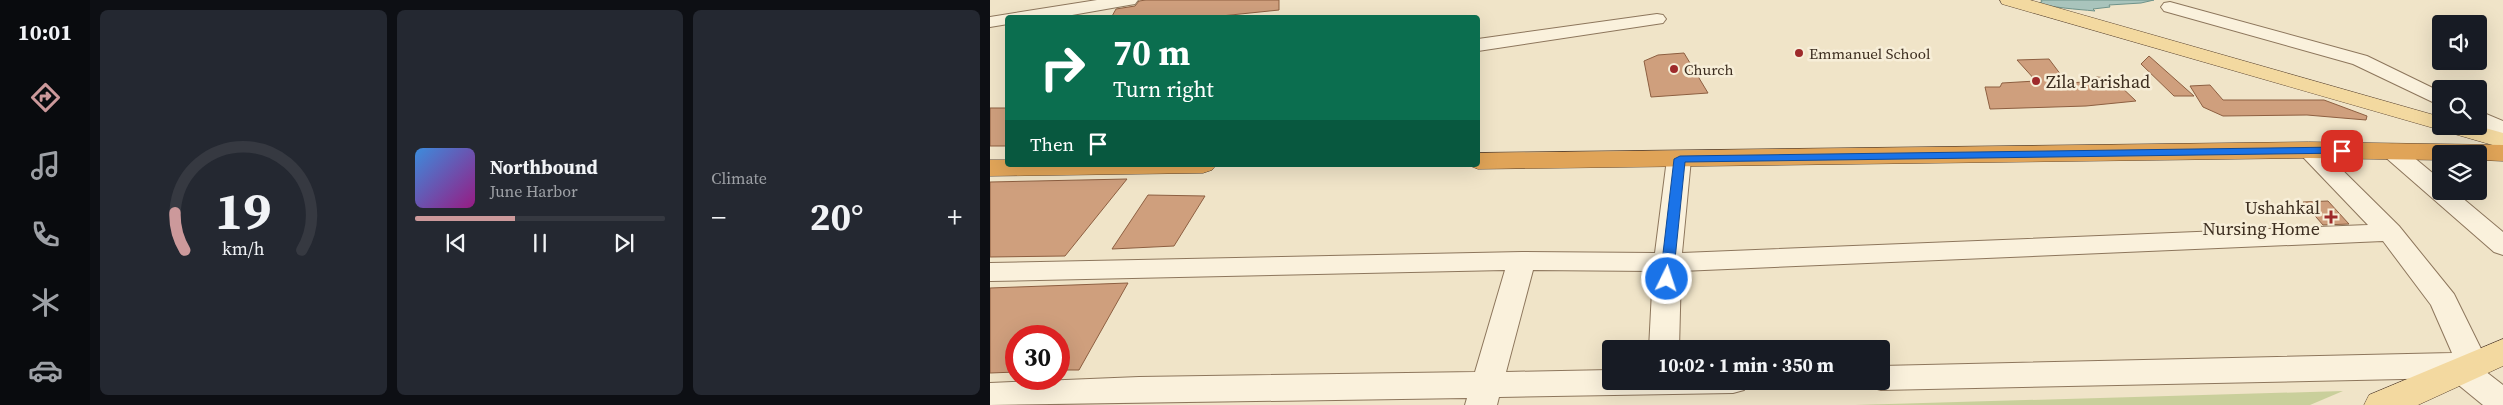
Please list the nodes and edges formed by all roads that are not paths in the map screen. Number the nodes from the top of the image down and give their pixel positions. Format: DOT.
graph roads {
  1 [pos="1129,0"];
  2 [pos="2009,0"];
  3 [pos="2170,7"];
  4 [pos="1037,15"];
  5 [pos="1657,19"];
  6 [pos="1005,20"];
  7 [pos="990,22"];
  8 [pos="1480,45"];
  9 [pos="2432,96"];
  10 [pos="2432,121"];
  11 [pos="2487,122"];
  12 [pos="2503,130"];
  13 [pos="2482,135"];
  14 [pos="2503,141"];
  15 [pos="2309,150"];
  16 [pos="2392,152"];
  17 [pos="2503,153"];
  18 [pos="1680,159"];
  19 [pos="1480,161"];
  20 [pos="1061,167"];
  21 [pos="990,168"];
  22 [pos="2390,232"];
  23 [pos="2503,246"];
  24 [pos="1522,261"];
  25 [pos="1667,262"];
  26 [pos="990,272"];
  27 [pos="1664,340"];
  28 [pos="2479,362"];
  29 [pos="1890,378"];
  30 [pos="1662,390"];
  31 [pos="1394,395"];
  32 [pos="990,396"];
  33 [pos="1484,396"];
  34 [pos="1137,398"];
  35 [pos="2503,403"];
  36 [pos="2382,405"];
  1 -- 4 [label="street"];
  2 -- 10 [label="main road"];
  3 -- 9 [label="street"];
  5 -- 8 [label="street"];
  6 -- 7 [label="street"];
  11 -- 12 [label="street"];
  13 -- 14 [label="main road"];
  15 -- 16 [label="highway"];
  15 -- 18 [label="highway"];
  15 -- 22 [label="street"];
  16 -- 17 [label="highway"];
  16 -- 23 [label="street"];
  18 -- 19 [label="highway"];
  18 -- 25 [label="street"];
  20 -- 21 [label="highway"];
  22 -- 25 [label="street"];
  22 -- 28 [label="street"];
  24 -- 25 [label="street"];
  24 -- 26 [label="street"];
  24 -- 33 [label="street"];
  25 -- 27 [label="street"];
  28 -- 29 [label="street"];
  28 -- 35 [label="street"];
  28 -- 36 [label="main road"];
  30 -- 33 [label="street"];
  31 -- 33 [label="street"];
  31 -- 34 [label="street"];
  32 -- 34 [label="street"];
}
